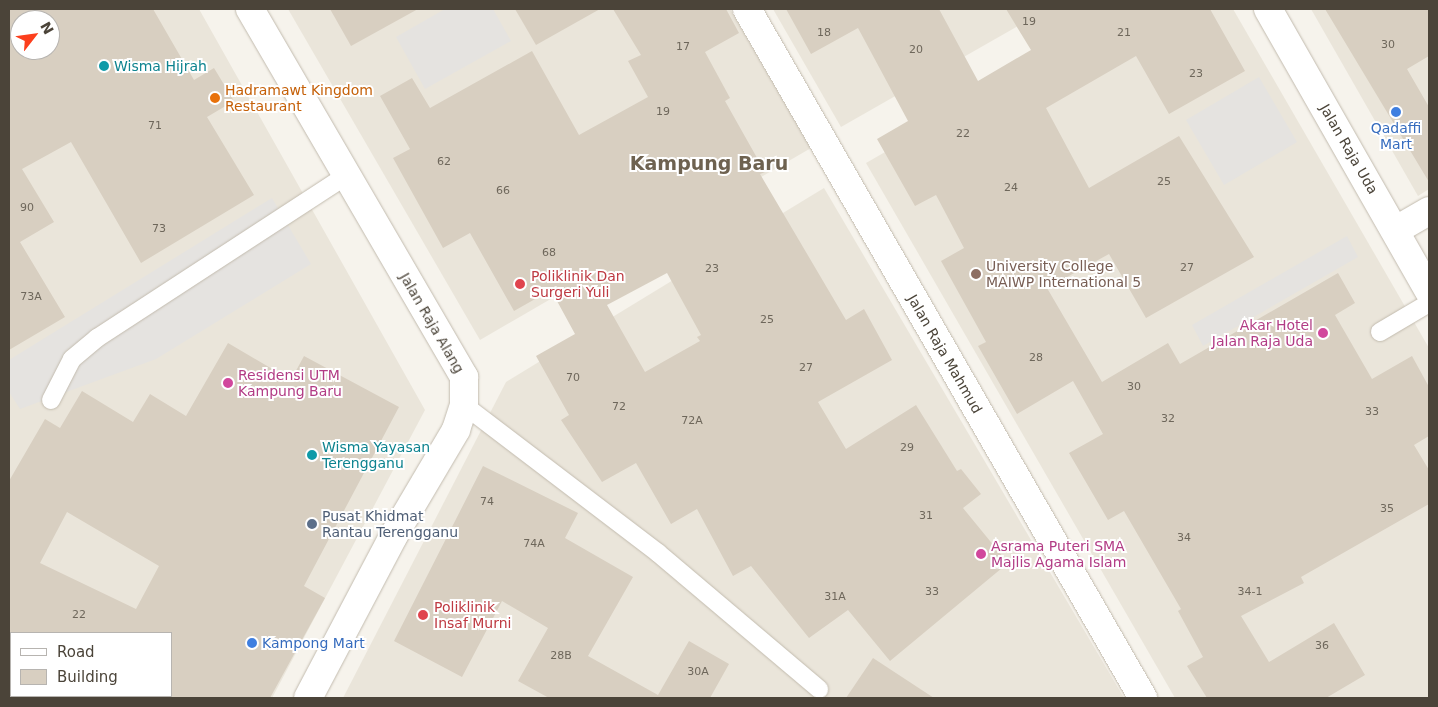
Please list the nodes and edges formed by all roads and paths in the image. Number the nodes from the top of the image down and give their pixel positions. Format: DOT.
graph roads {
  1 [pos="250,9"];
  2 [pos="747,9"];
  3 [pos="1268,9"];
  4 [pos="347,175"];
  5 [pos="1429,211"];
  6 [pos="1396,230"];
  7 [pos="1429,291"];
  8 [pos="1429,303"];
  9 [pos="1380,332"];
  10 [pos="50,400"];
  11 [pos="464,405"];
  12 [pos="819,689"];
  13 [pos="308,698"];
  14 [pos="1143,698"];
  1 -- 4 [label="street, Jalan Raja Alang"];
  2 -- 14 [label="street, Jalan Raja Mahmud"];
  3 -- 6 [label="street, Jalan Raja Uda"];
  4 -- 10 [label="lane"];
  4 -- 11 [label="street, Jalan Raja Alang"];
  5 -- 6 [label="street"];
  6 -- 7 [label="street, Jalan Raja Uda"];
  8 -- 9 [label="lane"];
  11 -- 12 [label="lane"];
  11 -- 13 [label="street, Jalan Raja Alang"];
}
